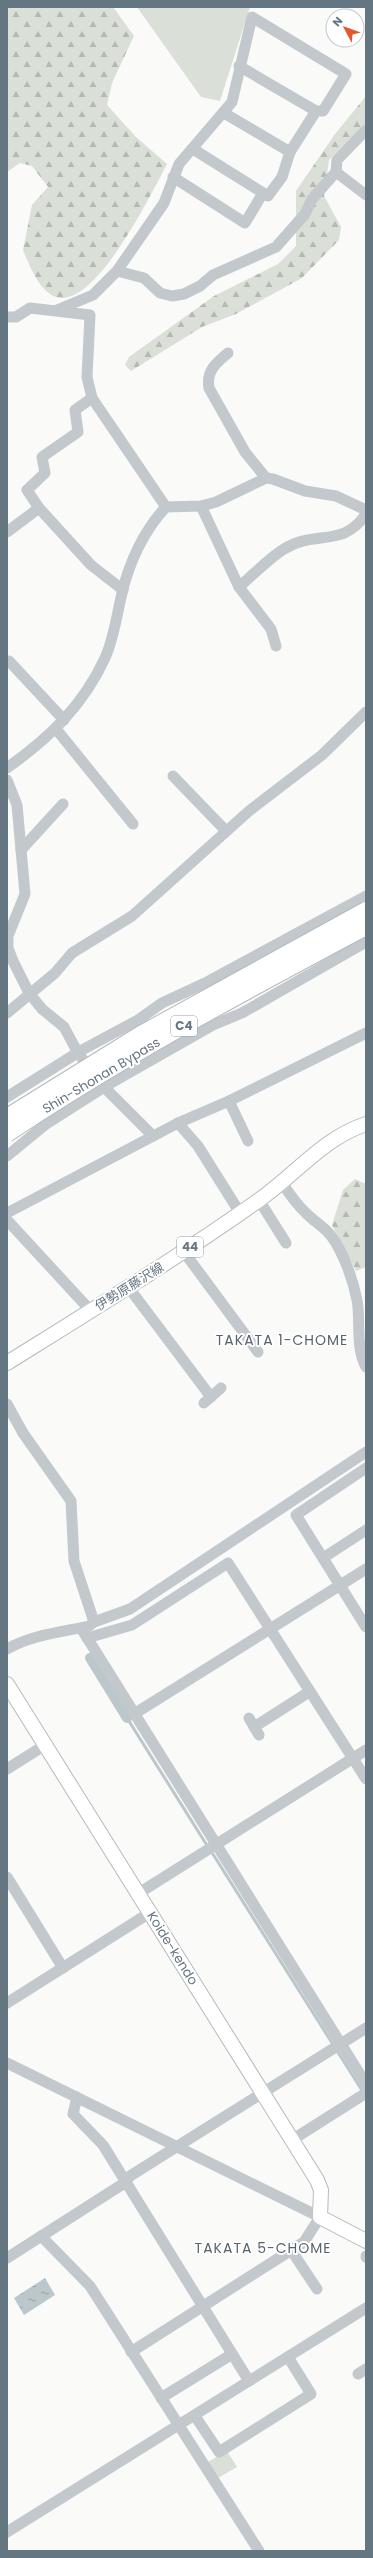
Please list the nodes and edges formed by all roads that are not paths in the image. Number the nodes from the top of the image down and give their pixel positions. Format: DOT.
graph roads {
  1 [pos="239,66"];
  2 [pos="316,111"];
  3 [pos="224,113"];
  4 [pos="366,130"];
  5 [pos="193,149"];
  6 [pos="290,152"];
  7 [pos="336,172"];
  8 [pos="173,177"];
  9 [pos="263,193"];
  10 [pos="366,194"];
  11 [pos="117,271"];
  12 [pos="57,310"];
  13 [pos="7,317"];
  14 [pos="228,353"];
  15 [pos="92,398"];
  16 [pos="266,478"];
  17 [pos="201,506"];
  18 [pos="166,507"];
  19 [pos="39,508"];
  20 [pos="366,510"];
  21 [pos="366,514"];
  22 [pos="7,532"];
  23 [pos="239,587"];
  24 [pos="123,590"];
  25 [pos="276,646"];
  26 [pos="10,659"];
  27 [pos="366,712"];
  28 [pos="64,720"];
  29 [pos="56,729"];
  30 [pos="7,768"];
  31 [pos="173,776"];
  32 [pos="7,780"];
  33 [pos="63,804"];
  34 [pos="133,824"];
  35 [pos="226,831"];
  36 [pos="21,850"];
  37 [pos="366,896"];
  38 [pos="366,910"];
  39 [pos="366,927"];
  40 [pos="366,942"];
  41 [pos="29,993"];
  42 [pos="7,1013"];
  43 [pos="366,1033"];
  44 [pos="78,1052"];
  45 [pos="104,1087"];
  46 [pos="7,1097"];
  47 [pos="229,1101"];
  48 [pos="7,1117"];
  49 [pos="178,1123"];
  50 [pos="366,1124"];
  51 [pos="7,1134"];
  52 [pos="153,1136"];
  53 [pos="248,1141"];
  54 [pos="7,1156"];
  55 [pos="282,1183"];
  56 [pos="259,1200"];
  57 [pos="7,1213"];
  58 [pos="240,1213"];
  59 [pos="7,1220"];
  60 [pos="286,1243"];
  61 [pos="184,1252"];
  62 [pos="129,1288"];
  63 [pos="90,1310"];
  64 [pos="258,1352"];
  65 [pos="7,1363"];
  66 [pos="366,1367"];
  67 [pos="221,1388"];
  68 [pos="7,1404"];
  69 [pos="366,1452"];
  70 [pos="366,1468"];
  71 [pos="366,1530"];
  72 [pos="323,1558"];
  73 [pos="366,1569"];
  74 [pos="340,1585"];
  75 [pos="94,1622"];
  76 [pos="366,1627"];
  77 [pos="81,1628"];
  78 [pos="270,1629"];
  79 [pos="87,1638"];
  80 [pos="7,1649"];
  81 [pos="7,1684"];
  82 [pos="309,1692"];
  83 [pos="134,1714"];
  84 [pos="254,1727"];
  85 [pos="45,1745"];
  86 [pos="366,1750"];
  87 [pos="352,1759"];
  88 [pos="7,1769"];
  89 [pos="366,1780"];
  90 [pos="213,1846"];
  91 [pos="7,1877"];
  92 [pos="139,1893"];
  93 [pos="151,1912"];
  94 [pos="63,1968"];
  95 [pos="7,2003"];
  96 [pos="366,2028"];
  97 [pos="338,2046"];
  98 [pos="7,2063"];
  99 [pos="366,2084"];
  100 [pos="264,2093"];
  101 [pos="364,2094"];
  102 [pos="77,2097"];
  103 [pos="292,2140"];
  104 [pos="177,2146"];
  105 [pos="126,2182"];
  106 [pos="320,2218"];
  107 [pos="41,2236"];
  108 [pos="366,2241"];
  109 [pos="291,2250"];
  110 [pos="7,2258"];
  111 [pos="317,2289"];
  112 [pos="203,2306"];
  113 [pos="366,2308"];
  114 [pos="131,2352"];
  115 [pos="229,2356"];
  116 [pos="288,2357"];
  117 [pos="249,2381"];
  118 [pos="161,2398"];
  119 [pos="195,2416"];
  120 [pos="180,2424"];
  121 [pos="7,2532"];
  122 [pos="259,2551"];
  1 -- 2 [label="street"];
  1 -- 2 [label="street"];
  1 -- 3 [label="street"];
  2 -- 6 [label="street"];
  3 -- 5 [label="street"];
  3 -- 6 [label="street"];
  4 -- 7 [label="street"];
  5 -- 8 [label="street"];
  5 -- 9 [label="street"];
  6 -- 9 [label="street"];
  7 -- 10 [label="street"];
  7 -- 11 [label="street"];
  8 -- 9 [label="street"];
  8 -- 11 [label="street"];
  11 -- 12 [label="street"];
  12 -- 13 [label="street"];
  12 -- 15 [label="street"];
  14 -- 16 [label="street"];
  15 -- 18 [label="street"];
  15 -- 19 [label="street"];
  16 -- 17 [label="street"];
  16 -- 20 [label="street"];
  17 -- 18 [label="street"];
  17 -- 23 [label="street"];
  18 -- 24 [label="street"];
  19 -- 22 [label="street"];
  19 -- 24 [label="street"];
  21 -- 23 [label="street"];
  23 -- 25 [label="street"];
  24 -- 28 [label="street"];
  26 -- 28 [label="street"];
  27 -- 35 [label="street"];
  28 -- 29 [label="street"];
  29 -- 30 [label="street"];
  29 -- 34 [label="street"];
  31 -- 35 [label="street"];
  32 -- 36 [label="street"];
  33 -- 36 [label="street"];
  35 -- 41 [label="street"];
  36 -- 41 [label="street"];
  37 -- 44 [label="street"];
  38 -- 48 [label="highway, Shin-Shonan Bypass / C4, bridge"];
  39 -- 51 [label="highway, Shin-Shonan Bypass / C4, bridge"];
  40 -- 45 [label="street"];
  41 -- 42 [label="street"];
  41 -- 44 [label="street"];
  43 -- 47 [label="street"];
  44 -- 45 [label="street"];
  44 -- 46 [label="street"];
  45 -- 52 [label="street"];
  45 -- 54 [label="street"];
  47 -- 49 [label="street"];
  47 -- 53 [label="street"];
  49 -- 52 [label="street"];
  49 -- 58 [label="street"];
  50 -- 55 [label="main road, 伊勢原藤沢線 / 44"];
  52 -- 57 [label="street"];
  55 -- 56 [label="main road, 伊勢原藤沢線 / 44"];
  55 -- 66 [label="street"];
  56 -- 58 [label="main road, 伊勢原藤沢線 / 44"];
  56 -- 60 [label="street"];
  58 -- 61 [label="main road, 伊勢原藤沢線 / 44"];
  59 -- 63 [label="street"];
  61 -- 62 [label="main road, 伊勢原藤沢線 / 44"];
  61 -- 64 [label="street"];
  62 -- 63 [label="main road, 伊勢原藤沢線 / 44"];
  62 -- 67 [label="street"];
  63 -- 65 [label="main road, 伊勢原藤沢線 / 44"];
  68 -- 75 [label="street"];
  69 -- 75 [label="street"];
  70 -- 72 [label="street"];
  71 -- 72 [label="street"];
  72 -- 74 [label="street"];
  73 -- 74 [label="street"];
  74 -- 76 [label="street"];
  74 -- 78 [label="street"];
  75 -- 77 [label="street"];
  77 -- 79 [label="street"];
  77 -- 80 [label="street"];
  78 -- 79 [label="street"];
  78 -- 82 [label="street"];
  78 -- 83 [label="street"];
  79 -- 83 [label="street"];
  81 -- 85 [label="main road, Koide-kendo"];
  82 -- 84 [label="street"];
  82 -- 87 [label="street"];
  83 -- 90 [label="street"];
  85 -- 88 [label="street"];
  85 -- 92 [label="main road, Koide-kendo"];
  86 -- 87 [label="street"];
  87 -- 89 [label="street"];
  87 -- 90 [label="street"];
  90 -- 92 [label="street"];
  90 -- 97 [label="street"];
  91 -- 94 [label="street"];
  92 -- 93 [label="main road, Koide-kendo"];
  93 -- 94 [label="street"];
  93 -- 100 [label="main road, Koide-kendo"];
  94 -- 95 [label="street"];
  96 -- 97 [label="street"];
  97 -- 99 [label="street"];
  97 -- 100 [label="street"];
  98 -- 102 [label="street"];
  100 -- 103 [label="main road, Koide-kendo"];
  100 -- 104 [label="street"];
  101 -- 103 [label="street"];
  102 -- 104 [label="street"];
  102 -- 105 [label="street"];
  103 -- 106 [label="main road, Koide-kendo"];
  104 -- 105 [label="street"];
  104 -- 106 [label="street"];
  105 -- 107 [label="street"];
  105 -- 112 [label="street"];
  106 -- 108 [label="main road"];
  106 -- 109 [label="street"];
  107 -- 110 [label="street"];
  107 -- 114 [label="street"];
  109 -- 111 [label="street"];
  109 -- 112 [label="street"];
  112 -- 114 [label="street"];
  112 -- 117 [label="street"];
  113 -- 116 [label="street"];
  114 -- 118 [label="street"];
  115 -- 118 [label="street"];
  116 -- 117 [label="street"];
  116 -- 119 [label="street"];
  117 -- 119 [label="street"];
  118 -- 120 [label="street"];
  119 -- 120 [label="street"];
  120 -- 121 [label="street"];
  120 -- 122 [label="street"];
}
